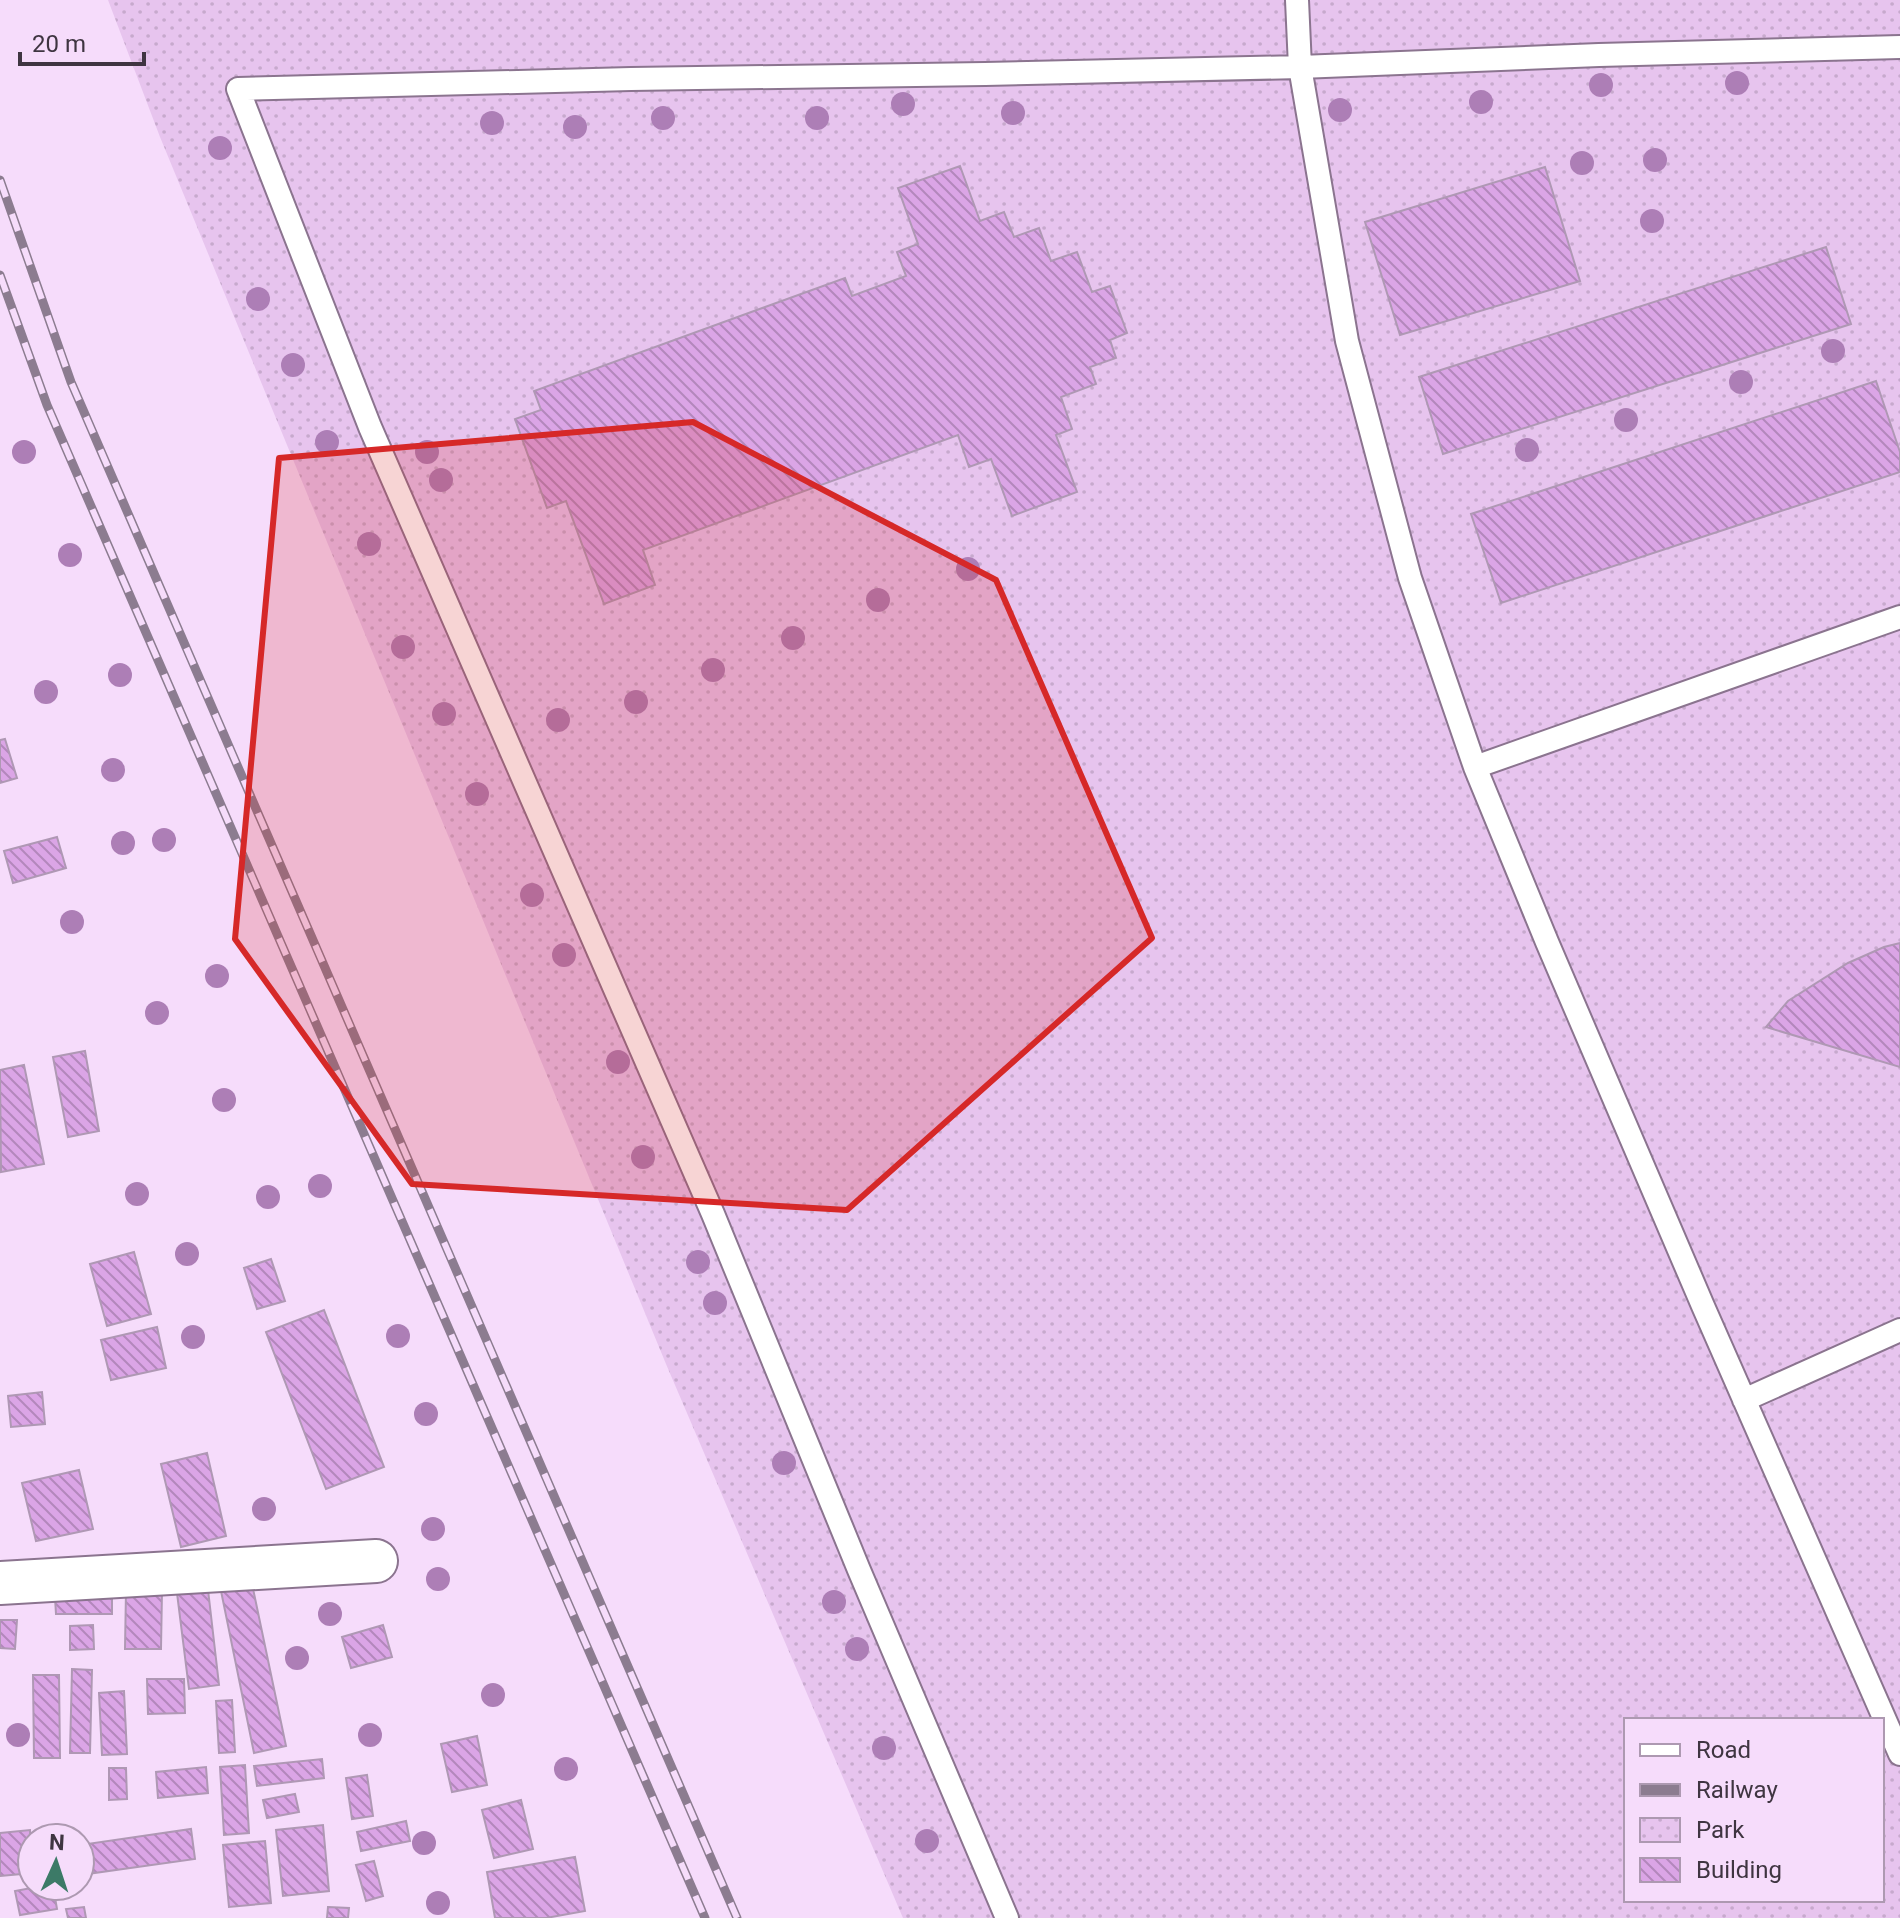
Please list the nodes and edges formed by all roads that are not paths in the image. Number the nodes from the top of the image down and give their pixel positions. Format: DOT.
graph roads {
  1 [pos="1297,0"];
  2 [pos="1900,47"];
  3 [pos="1300,67"];
  4 [pos="1900,617"];
  5 [pos="1475,767"];
  6 [pos="1900,1330"];
  7 [pos="1744,1400"];
  8 [pos="376,1561"];
  9 [pos="0,1583"];
  10 [pos="1900,1754"];
  11 [pos="1007,1918"];
  1 -- 3 [label="lane"];
  2 -- 3 [label="lane"];
  3 -- 5 [label="lane"];
  3 -- 11 [label="lane"];
  4 -- 5 [label="lane"];
  5 -- 7 [label="lane"];
  6 -- 7 [label="lane"];
  7 -- 10 [label="lane"];
  8 -- 9 [label="street"];
}
